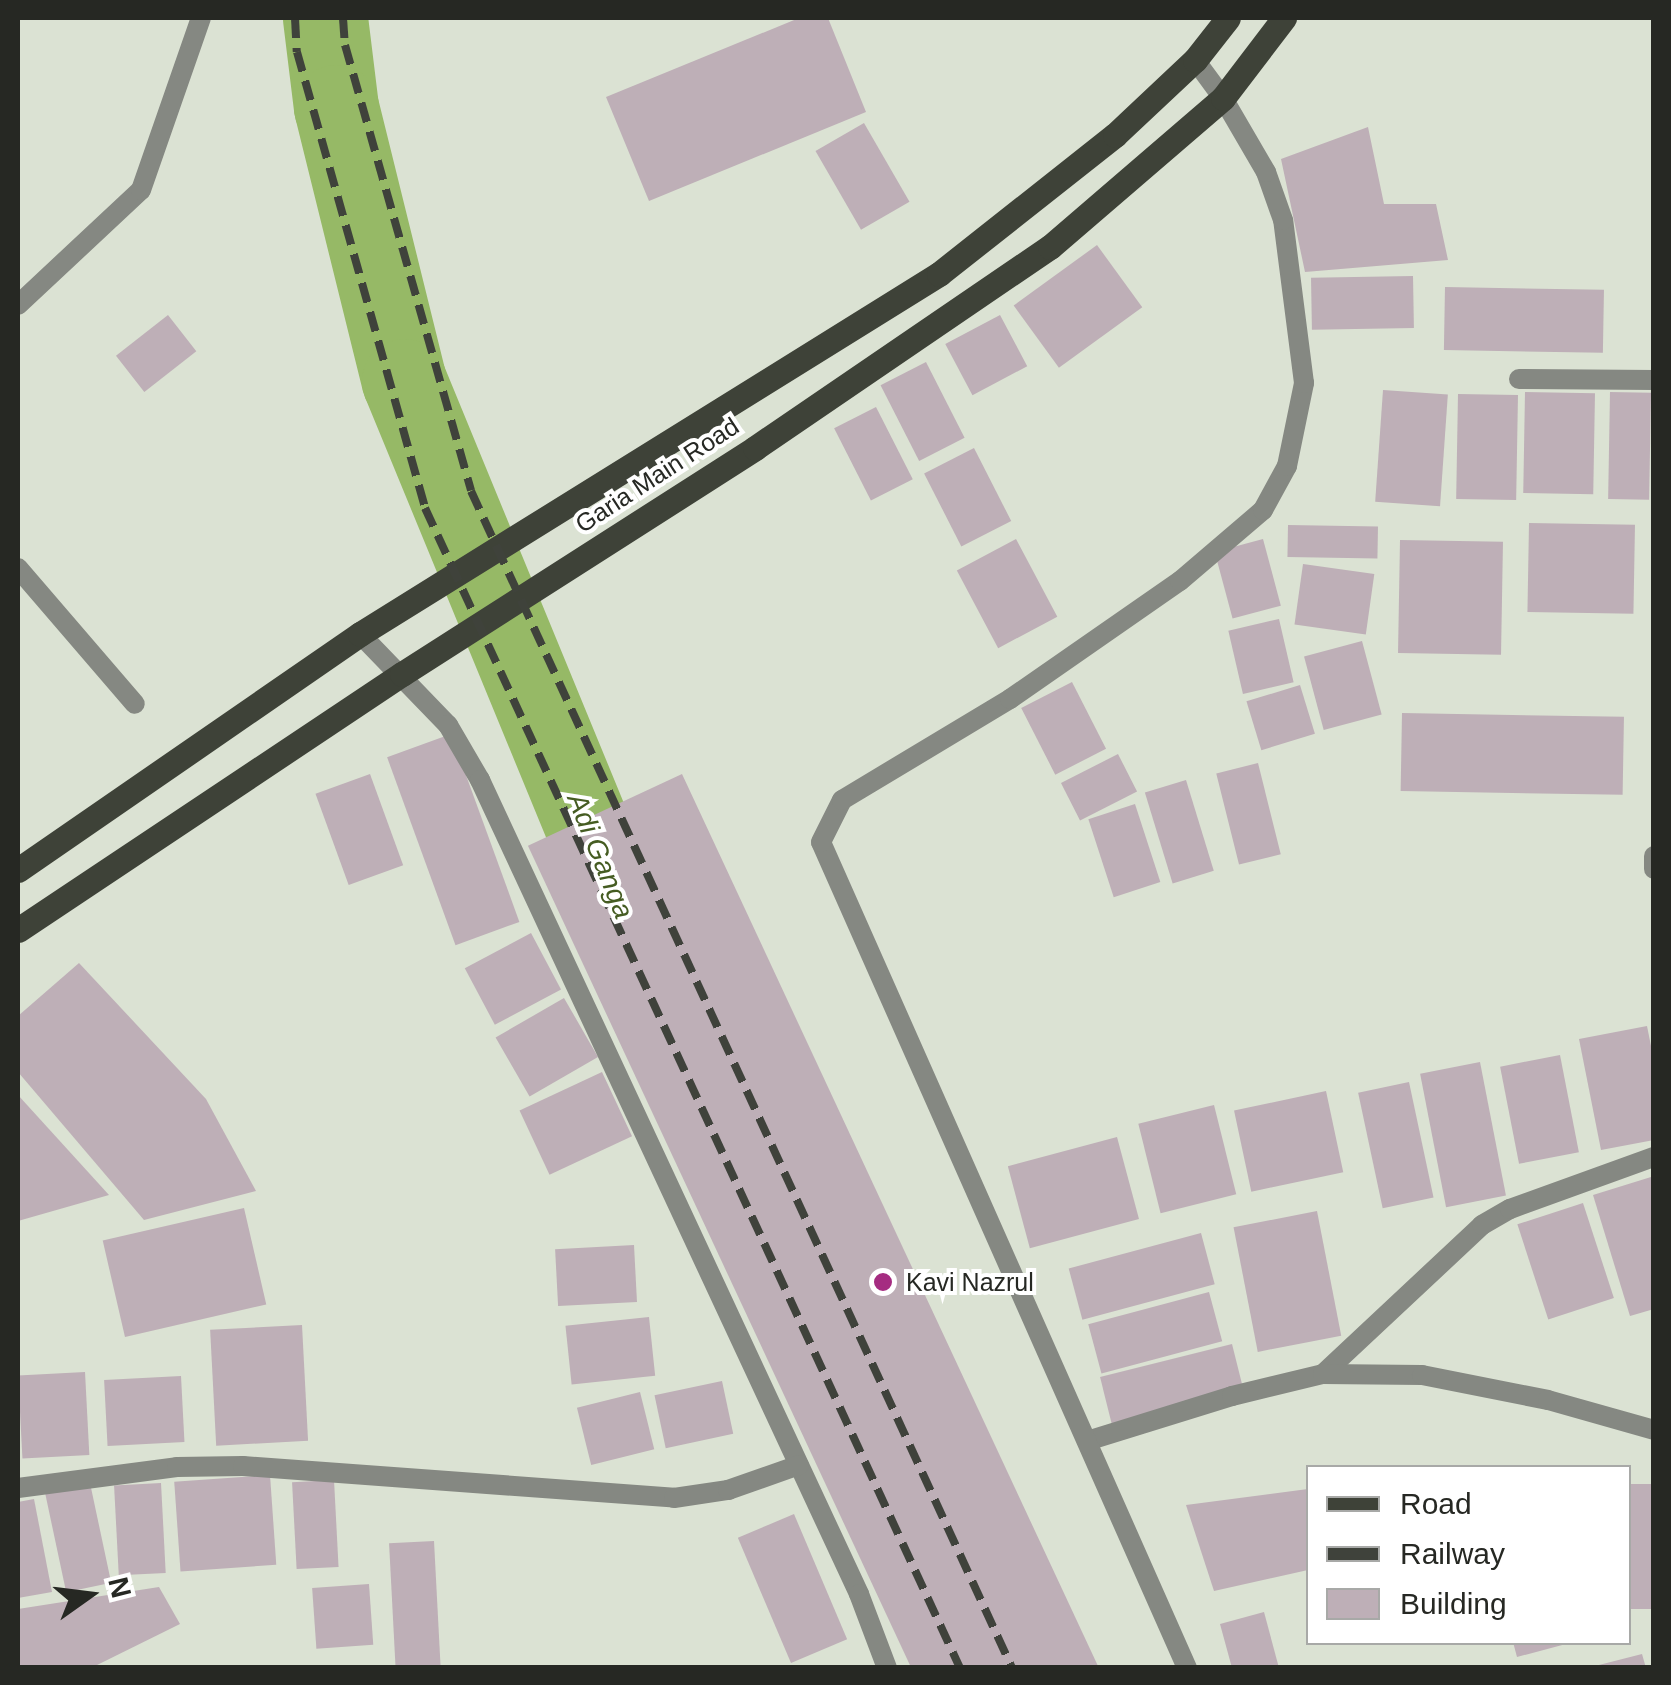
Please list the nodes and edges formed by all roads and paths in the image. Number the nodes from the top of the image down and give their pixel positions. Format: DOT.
graph roads {
  1 [pos="201,18"];
  2 [pos="1228,18"];
  3 [pos="1284,18"];
  4 [pos="1194,60"];
  5 [pos="1223,98"];
  6 [pos="18,305"];
  7 [pos="1520,379"];
  8 [pos="1654,380"];
  9 [pos="18,568"];
  10 [pos="360,634"];
  11 [pos="402,674"];
  12 [pos="134,704"];
  13 [pos="1654,856"];
  14 [pos="1654,869"];
  15 [pos="18,870"];
  16 [pos="18,930"];
  17 [pos="1654,1157"];
  18 [pos="1322,1374"];
  19 [pos="1654,1430"];
  20 [pos="1087,1441"];
  21 [pos="799,1465"];
  22 [pos="18,1488"];
  23 [pos="887,1668"];
  24 [pos="1187,1668"];
  1 -- 6 [label="street"];
  2 -- 4 [label="main road, Garia Main Road"];
  3 -- 5 [label="main road, Garia Main Road"];
  4 -- 5 [label="street"];
  4 -- 10 [label="main road, Garia Main Road"];
  5 -- 11 [label="main road, Garia Main Road"];
  5 -- 20 [label="street"];
  7 -- 8 [label="street"];
  9 -- 12 [label="street"];
  10 -- 11 [label="street"];
  10 -- 15 [label="main road, Garia Main Road"];
  11 -- 16 [label="main road, Garia Main Road"];
  11 -- 21 [label="street"];
  13 -- 14 [label="street"];
  17 -- 18 [label="street"];
  18 -- 19 [label="street"];
  18 -- 20 [label="street"];
  20 -- 24 [label="street"];
  21 -- 22 [label="street"];
  21 -- 23 [label="street"];
}
